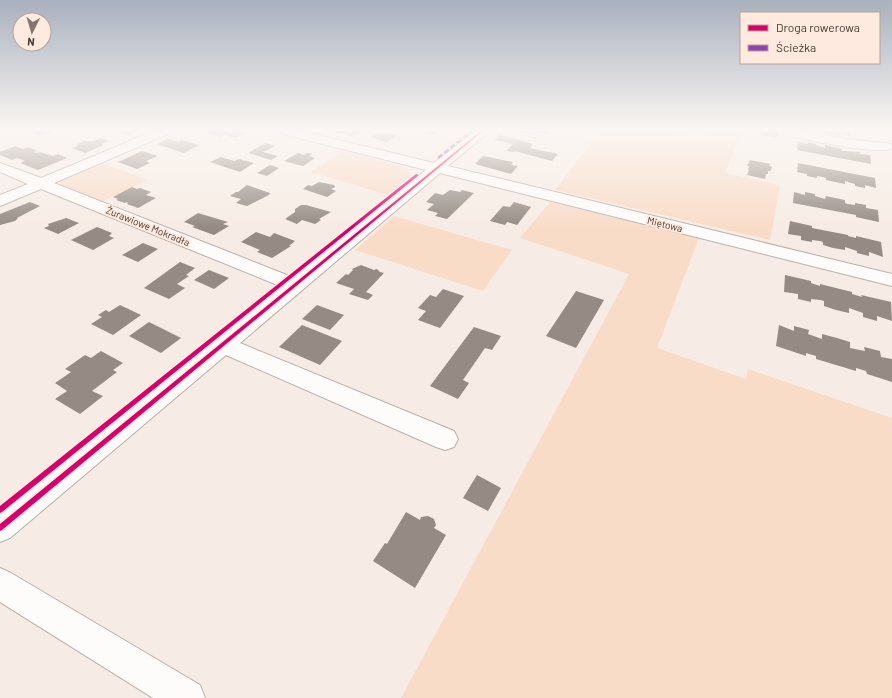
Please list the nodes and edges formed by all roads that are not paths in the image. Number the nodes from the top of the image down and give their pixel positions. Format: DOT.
graph roads {
  1 [pos="87,164"];
  2 [pos="420,164"];
  3 [pos="442,164"];
  4 [pos="0,167"];
  5 [pos="437,168"];
  6 [pos="40,184"];
  7 [pos="0,201"];
  8 [pos="892,280"];
  9 [pos="295,285"];
  10 [pos="223,345"];
  11 [pos="445,439"];
  12 [pos="0,528"];
  13 [pos="0,584"];
  14 [pos="187,698"];
  1 -- 6 [label="street"];
  2 -- 5 [label="street, Miętowa"];
  3 -- 5 [label="street"];
  4 -- 6 [label="street, Żurawiowe Mokradła"];
  5 -- 8 [label="street, Miętowa"];
  5 -- 9 [label="street"];
  6 -- 7 [label="street"];
  6 -- 9 [label="street, Żurawiowe Mokradła"];
  9 -- 10 [label="street"];
  10 -- 11 [label="street"];
  10 -- 12 [label="street"];
  13 -- 14 [label="street"];
}
